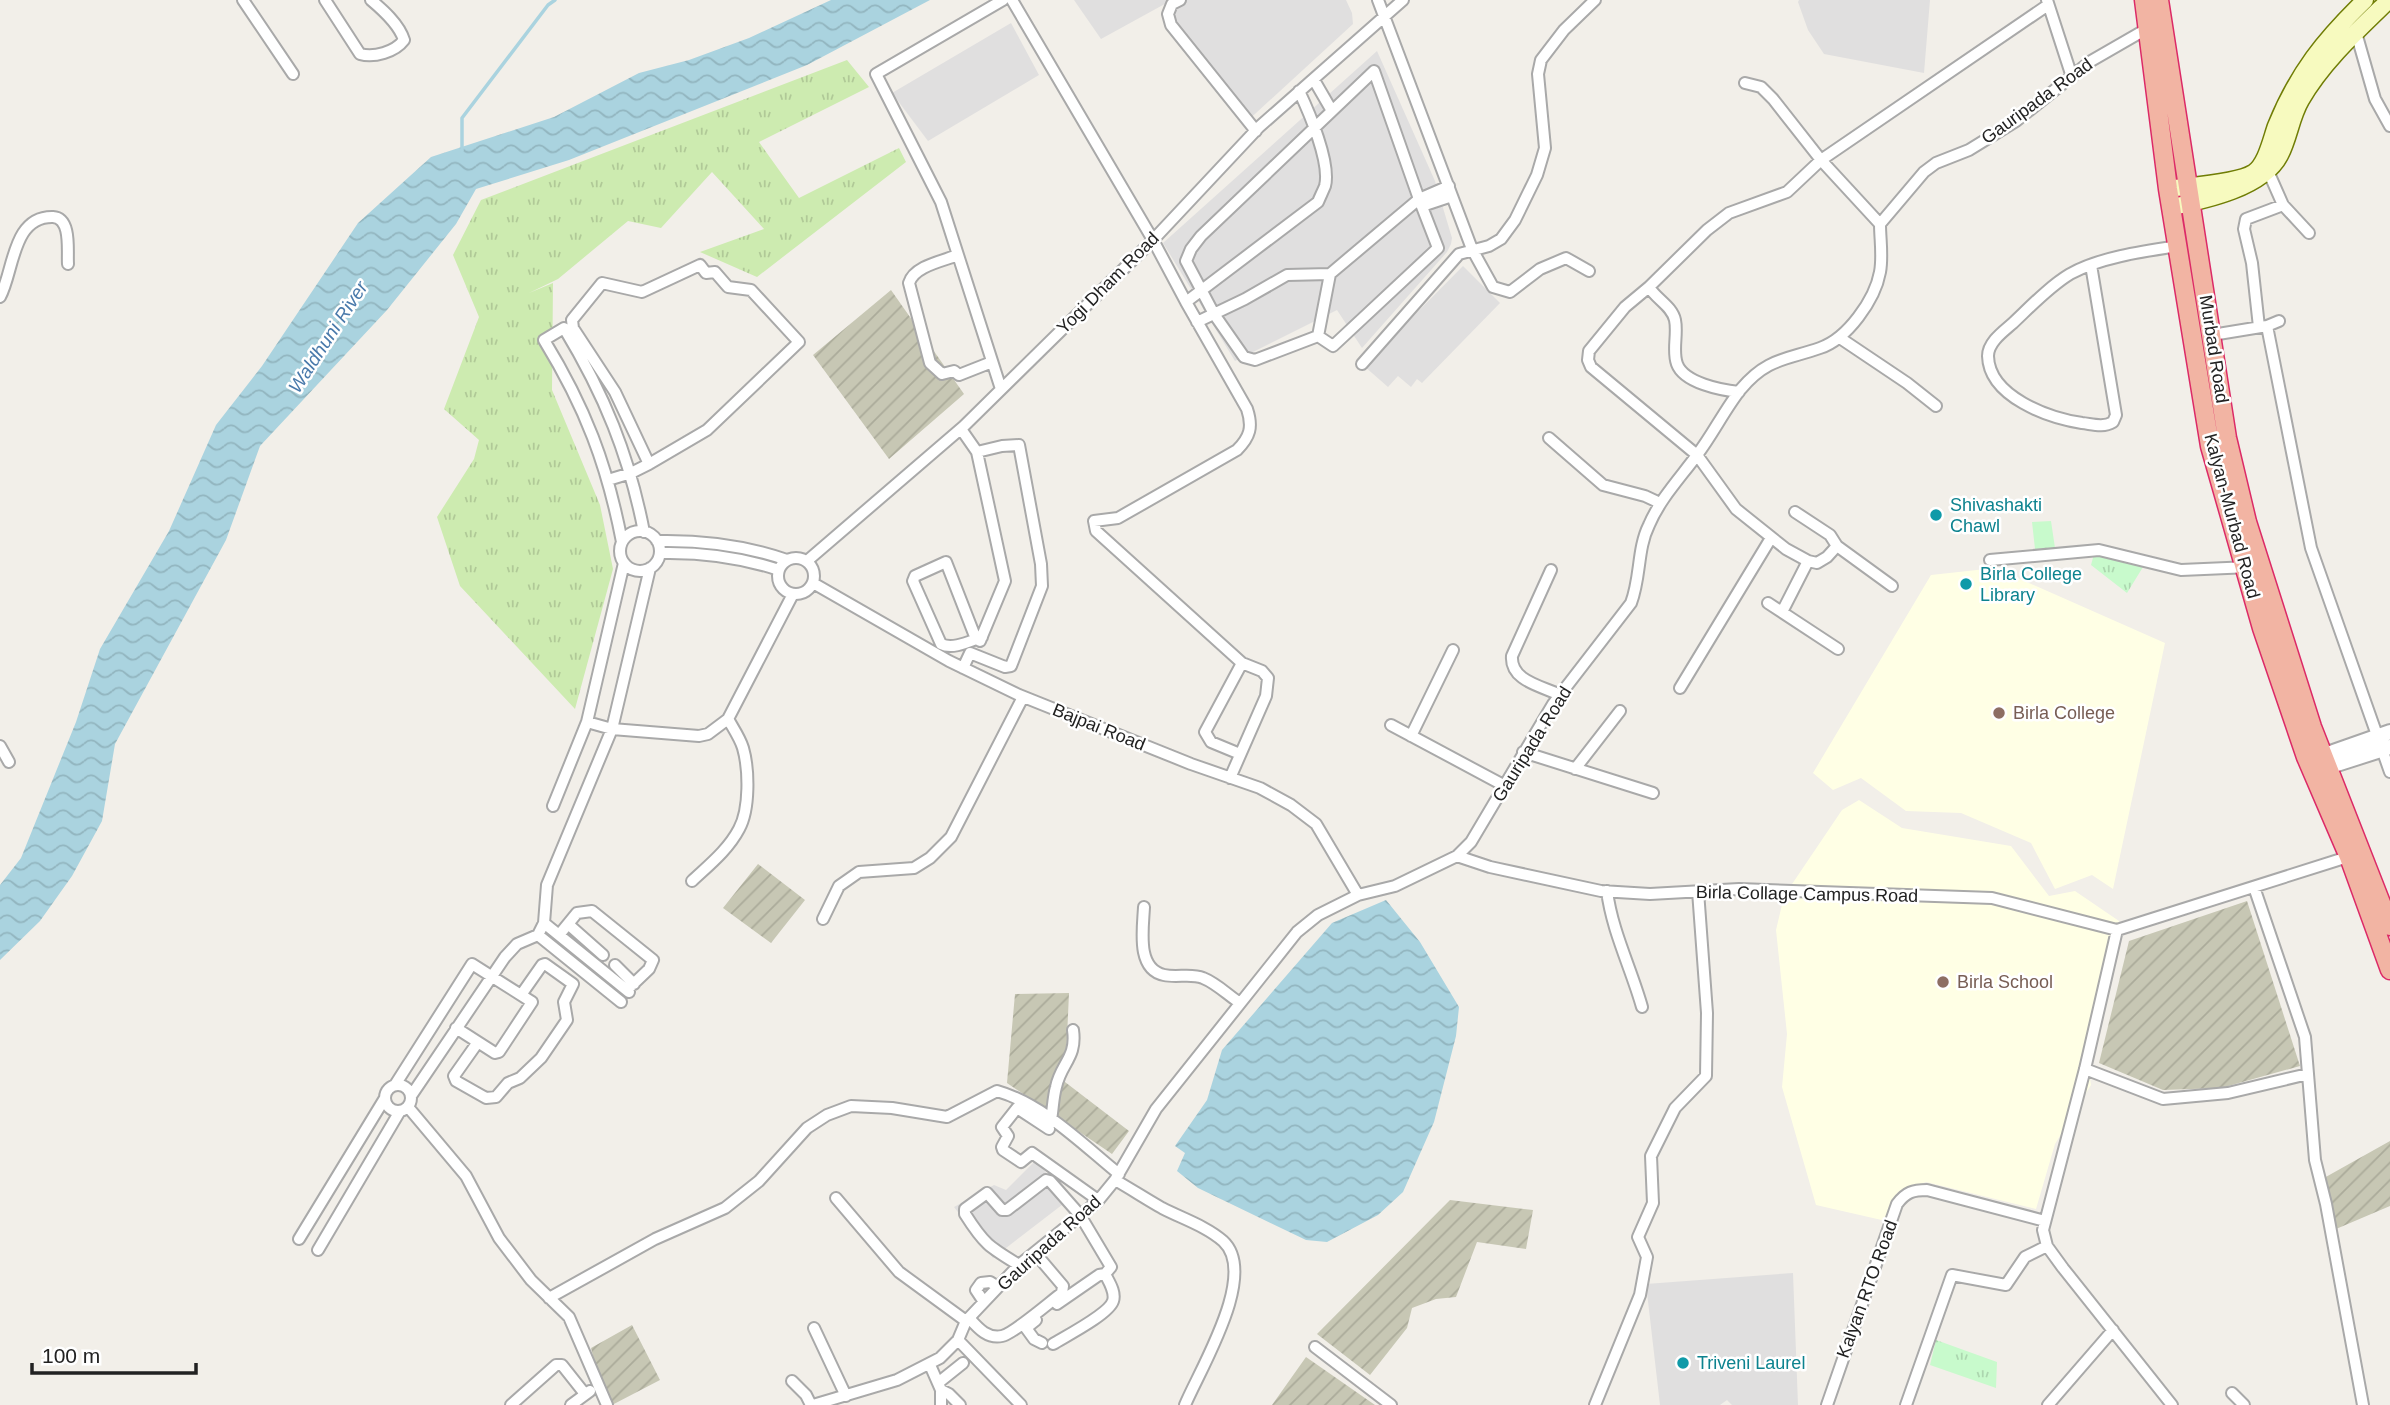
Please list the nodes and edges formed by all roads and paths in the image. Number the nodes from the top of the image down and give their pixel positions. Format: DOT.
graph roads {
  1 [pos="243,0"];
  2 [pos="325,0"];
  3 [pos="371,0"];
  4 [pos="1003,0"];
  5 [pos="1012,0"];
  6 [pos="1180,0"];
  7 [pos="1378,0"];
  8 [pos="1404,0"];
  9 [pos="1595,0"];
  10 [pos="2144,0"];
  11 [pos="2159,0"];
  12 [pos="2365,0"];
  13 [pos="2389,0"];
  14 [pos="2047,2"];
  15 [pos="1385,17"];
  16 [pos="2351,25"];
  17 [pos="2155,26"];
  18 [pos="293,74"];
  19 [pos="2072,77"];
  20 [pos="1314,80"];
  21 [pos="1745,83"];
  22 [pos="1299,91"];
  23 [pos="1332,111"];
  24 [pos="2285,122"];
  25 [pos="2390,126"];
  26 [pos="1315,127"];
  27 [pos="1256,131"];
  28 [pos="1821,160"];
  29 [pos="2269,171"];
  30 [pos="1450,191"];
  31 [pos="2191,194"];
  32 [pos="2170,198"];
  33 [pos="1420,203"];
  34 [pos="2283,205"];
  35 [pos="1880,224"];
  36 [pos="2309,233"];
  37 [pos="1153,240"];
  38 [pos="2179,246"];
  39 [pos="1472,249"];
  40 [pos="958,255"];
  41 [pos="68,264"];
  42 [pos="2091,265"];
  43 [pos="1588,271"];
  44 [pos="1330,274"];
  45 [pos="1649,287"];
  46 [pos="1201,291"];
  47 [pos="0,297"];
  48 [pos="1186,302"];
  49 [pos="1214,314"];
  50 [pos="2280,321"];
  51 [pos="1197,323"];
  52 [pos="2263,327"];
  53 [pos="2212,334"];
  54 [pos="1318,336"];
  55 [pos="1840,338"];
  56 [pos="992,362"];
  57 [pos="1363,364"];
  58 [pos="1001,389"];
  59 [pos="1739,392"];
  60 [pos="1936,406"];
  61 [pos="961,429"];
  62 [pos="1549,438"];
  63 [pos="977,452"];
  64 [pos="1697,455"];
  65 [pos="649,464"];
  66 [pos="631,473"];
  67 [pos="608,480"];
  68 [pos="1660,503"];
  69 [pos="1795,512"];
  70 [pos="644,532"];
  71 [pos="1771,538"];
  72 [pos="657,541"];
  73 [pos="622,542"];
  74 [pos="1837,546"];
  75 [pos="660,553"];
  76 [pos="787,560"];
  77 [pos="1990,560"];
  78 [pos="807,561"];
  79 [pos="1808,561"];
  80 [pos="624,563"];
  81 [pos="2253,566"];
  82 [pos="650,568"];
  83 [pos="779,570"];
  84 [pos="1550,570"];
  85 [pos="813,583"];
  86 [pos="1892,586"];
  87 [pos="793,594"];
  88 [pos="1768,603"];
  89 [pos="1782,612"];
  90 [pos="979,638"];
  91 [pos="1838,649"];
  92 [pos="1453,650"];
  93 [pos="975,653"];
  94 [pos="1241,663"];
  95 [pos="963,667"];
  96 [pos="1680,688"];
  97 [pos="1560,695"];
  98 [pos="1023,696"];
  99 [pos="1620,711"];
  100 [pos="728,719"];
  101 [pos="587,722"];
  102 [pos="1391,725"];
  103 [pos="612,729"];
  104 [pos="1411,736"];
  105 [pos="2385,742"];
  106 [pos="0,746"];
  107 [pos="1523,752"];
  108 [pos="1240,754"];
  109 [pos="9,762"];
  110 [pos="2318,764"];
  111 [pos="1575,769"];
  112 [pos="2390,772"];
  113 [pos="1230,778"];
  114 [pos="1505,786"];
  115 [pos="1653,793"];
  116 [pos="553,806"];
  117 [pos="2355,855"];
  118 [pos="1457,856"];
  119 [pos="692,881"];
  120 [pos="2254,887"];
  121 [pos="1606,891"];
  122 [pos="1698,891"];
  123 [pos="1358,895"];
  124 [pos="1144,907"];
  125 [pos="823,919"];
  126 [pos="544,923"];
  127 [pos="568,924"];
  128 [pos="2390,926"];
  129 [pos="2117,930"];
  130 [pos="538,935"];
  131 [pos="559,935"];
  132 [pos="603,955"];
  133 [pos="585,956"];
  134 [pos="615,965"];
  135 [pos="576,966"];
  136 [pos="2390,970"];
  137 [pos="492,976"];
  138 [pos="630,989"];
  139 [pos="521,995"];
  140 [pos="621,1002"];
  141 [pos="1240,1003"];
  142 [pos="1642,1007"];
  143 [pos="456,1028"];
  144 [pos="1073,1030"];
  145 [pos="478,1042"];
  146 [pos="2085,1069"];
  147 [pos="2308,1074"];
  148 [pos="395,1085"];
  149 [pos="411,1096"];
  150 [pos="385,1098"];
  151 [pos="404,1109"];
  152 [pos="1050,1125"];
  153 [pos="1117,1177"];
  154 [pos="836,1198"];
  155 [pos="1098,1200"];
  156 [pos="1080,1215"];
  157 [pos="2045,1221"];
  158 [pos="299,1238"];
  159 [pos="2047,1246"];
  160 [pos="318,1250"];
  161 [pos="1035,1253"];
  162 [pos="1019,1265"];
  163 [pos="1105,1274"];
  164 [pos="549,1298"];
  165 [pos="968,1319"];
  166 [pos="814,1328"];
  167 [pos="2113,1330"];
  168 [pos="958,1340"];
  169 [pos="1315,1347"];
  170 [pos="963,1363"];
  171 [pos="930,1364"];
  172 [pos="792,1381"];
  173 [pos="597,1385"];
  174 [pos="940,1386"];
  175 [pos="2232,1393"];
  176 [pos="585,1394"];
  177 [pos="838,1400"];
  178 [pos="813,1402"];
  179 [pos="511,1405"];
  180 [pos="571,1405"];
  181 [pos="607,1405"];
  182 [pos="941,1405"];
  183 [pos="960,1405"];
  184 [pos="1021,1405"];
  185 [pos="1185,1405"];
  186 [pos="1391,1405"];
  187 [pos="1595,1405"];
  188 [pos="1827,1405"];
  189 [pos="1906,1405"];
  190 [pos="2048,1405"];
  191 [pos="2172,1405"];
  192 [pos="2244,1405"];
  193 [pos="2363,1405"];
  1 -- 18 [label="street"];
  2 -- 3 [label="street"];
  4 -- 40 [label="street"];
  5 -- 37 [label="street"];
  6 -- 27 [label="street"];
  7 -- 15 [label="street"];
  8 -- 15 [label="street, Yogi Dham Road"];
  9 -- 39 [label="street"];
  10 -- 17 [label="highway, Kalyan-Murbad Road"];
  11 -- 17 [label="highway, Murbad Road"];
  12 -- 16 [label="main road"];
  13 -- 16 [label="main road"];
  14 -- 19 [label="street"];
  14 -- 28 [label="street"];
  15 -- 20 [label="street, Yogi Dham Road"];
  15 -- 30 [label="street"];
  16 -- 24 [label="main road"];
  16 -- 25 [label="street"];
  17 -- 19 [label="street, Gauripada Road"];
  17 -- 31 [label="highway, Murbad Road"];
  17 -- 32 [label="highway, Kalyan-Murbad Road"];
  19 -- 35 [label="street, Gauripada Road"];
  20 -- 22 [label="street, Yogi Dham Road"];
  20 -- 23 [label="street"];
  21 -- 28 [label="street"];
  22 -- 26 [label="street"];
  22 -- 27 [label="street, Yogi Dham Road"];
  23 -- 26 [label="street"];
  23 -- 33 [label="street"];
  24 -- 29 [label="main road"];
  24 -- 31 [label="main road"];
  26 -- 46 [label="street"];
  26 -- 46 [label="street"];
  27 -- 37 [label="street, Yogi Dham Road"];
  28 -- 35 [label="street"];
  28 -- 45 [label="street"];
  29 -- 31 [label="main road"];
  29 -- 34 [label="street"];
  30 -- 33 [label="street"];
  30 -- 39 [label="street"];
  31 -- 32 [label="main road"];
  31 -- 53 [label="highway, Murbad Road"];
  32 -- 38 [label="highway, Kalyan-Murbad Road"];
  33 -- 44 [label="street"];
  33 -- 54 [label="street"];
  34 -- 36 [label="street"];
  34 -- 52 [label="street"];
  35 -- 55 [label="street, Gauripada Road"];
  37 -- 48 [label="street"];
  37 -- 58 [label="street, Yogi Dham Road"];
  38 -- 42 [label="street"];
  38 -- 81 [label="highway, Kalyan-Murbad Road"];
  39 -- 43 [label="street"];
  39 -- 57 [label="street"];
  40 -- 56 [label="street"];
  40 -- 56 [label="street"];
  41 -- 47 [label="street"];
  42 -- 42 [label="street"];
  44 -- 49 [label="street"];
  44 -- 54 [label="street"];
  45 -- 59 [label="street"];
  45 -- 64 [label="street"];
  46 -- 48 [label="street"];
  46 -- 49 [label="street"];
  48 -- 51 [label="street"];
  49 -- 51 [label="street"];
  49 -- 54 [label="street"];
  50 -- 52 [label="street"];
  51 -- 94 [label="street"];
  52 -- 53 [label="street"];
  52 -- 105 [label="street"];
  53 -- 81 [label="highway, Murbad Road"];
  55 -- 59 [label="street, Gauripada Road"];
  55 -- 60 [label="street"];
  56 -- 58 [label="street"];
  58 -- 61 [label="street, Yogi Dham Road"];
  59 -- 64 [label="street, Gauripada Road"];
  61 -- 63 [label="street"];
  61 -- 78 [label="street, Yogi Dham Road"];
  62 -- 68 [label="street"];
  63 -- 90 [label="street"];
  63 -- 93 [label="street"];
  64 -- 68 [label="street, Gauripada Road"];
  64 -- 71 [label="street"];
  65 -- 65 [label="street"];
  65 -- 66 [label="street"];
  66 -- 67 [label="street"];
  66 -- 67 [label="street"];
  66 -- 70 [label="street"];
  67 -- 73 [label="street"];
  68 -- 97 [label="street, Gauripada Road"];
  69 -- 74 [label="street"];
  70 -- 72 [label="street"];
  70 -- 73 [label="street"];
  71 -- 79 [label="street"];
  71 -- 96 [label="street"];
  72 -- 75 [label="street"];
  72 -- 76 [label="street"];
  73 -- 80 [label="street"];
  74 -- 79 [label="street"];
  74 -- 86 [label="street"];
  75 -- 82 [label="street"];
  75 -- 83 [label="street"];
  76 -- 78 [label="street"];
  76 -- 83 [label="street"];
  77 -- 81 [label="street"];
  78 -- 85 [label="street"];
  79 -- 89 [label="street"];
  80 -- 82 [label="street"];
  80 -- 101 [label="street"];
  81 -- 110 [label="highway, Kalyan-Murbad Road"];
  82 -- 103 [label="street"];
  83 -- 87 [label="street"];
  84 -- 97 [label="street"];
  85 -- 87 [label="street"];
  85 -- 95 [label="street, Bajpai Road"];
  87 -- 100 [label="street"];
  88 -- 89 [label="street"];
  89 -- 91 [label="street"];
  90 -- 90 [label="street"];
  90 -- 93 [label="street"];
  92 -- 104 [label="street"];
  93 -- 95 [label="street"];
  94 -- 108 [label="street"];
  94 -- 108 [label="street"];
  95 -- 98 [label="street, Bajpai Road"];
  97 -- 107 [label="street, Gauripada Road"];
  98 -- 113 [label="street, Bajpai Road"];
  98 -- 125 [label="street"];
  99 -- 111 [label="street"];
  100 -- 103 [label="street"];
  100 -- 119 [label="street"];
  101 -- 103 [label="street"];
  101 -- 116 [label="street"];
  102 -- 104 [label="street"];
  103 -- 126 [label="street"];
  104 -- 114 [label="street"];
  105 -- 110 [label="street"];
  105 -- 112 [label="street"];
  106 -- 109 [label="street"];
  107 -- 111 [label="street"];
  107 -- 114 [label="street, Gauripada Road"];
  108 -- 113 [label="street"];
  110 -- 117 [label="highway, Kalyan-Murbad Road"];
  111 -- 115 [label="street"];
  113 -- 123 [label="street, Bajpai Road"];
  114 -- 118 [label="street, Gauripada Road"];
  117 -- 120 [label="street"];
  117 -- 128 [label="highway"];
  117 -- 136 [label="highway, Kalyan-Murbad Road"];
  118 -- 121 [label="street, Birla Collage Campus Road"];
  118 -- 123 [label="street, Gauripada Road"];
  120 -- 129 [label="street"];
  120 -- 147 [label="street"];
  121 -- 122 [label="street, Birla Collage Campus Road"];
  121 -- 142 [label="street"];
  122 -- 129 [label="street, Birla Collage Campus Road"];
  122 -- 187 [label="street"];
  123 -- 141 [label="street, Gauripada Road"];
  124 -- 141 [label="street"];
  126 -- 130 [label="street"];
  126 -- 131 [label="street"];
  127 -- 131 [label="street"];
  127 -- 132 [label="street"];
  127 -- 138 [label="street"];
  129 -- 146 [label="street"];
  130 -- 135 [label="street"];
  130 -- 137 [label="street"];
  131 -- 133 [label="street"];
  133 -- 135 [label="street"];
  133 -- 138 [label="street"];
  134 -- 138 [label="street"];
  135 -- 140 [label="street"];
  137 -- 139 [label="street"];
  137 -- 143 [label="street"];
  137 -- 148 [label="street"];
  139 -- 145 [label="street"];
  139 -- 145 [label="street"];
  141 -- 153 [label="street, Gauripada Road"];
  143 -- 145 [label="street"];
  143 -- 149 [label="street"];
  144 -- 152 [label="street"];
  146 -- 147 [label="street"];
  146 -- 157 [label="street"];
  147 -- 193 [label="street"];
  148 -- 149 [label="street"];
  148 -- 150 [label="street"];
  149 -- 151 [label="street"];
  150 -- 151 [label="street"];
  150 -- 158 [label="street"];
  151 -- 160 [label="street"];
  151 -- 164 [label="street"];
  152 -- 153 [label="street"];
  152 -- 155 [label="street"];
  152 -- 164 [label="street"];
  153 -- 155 [label="street, Gauripada Road"];
  153 -- 185 [label="street"];
  154 -- 165 [label="street"];
  155 -- 156 [label="street, Gauripada Road"];
  156 -- 161 [label="street, Gauripada Road"];
  156 -- 162 [label="street"];
  156 -- 163 [label="street"];
  157 -- 159 [label="street"];
  157 -- 188 [label="street, Kalyan RTO Road"];
  159 -- 167 [label="street"];
  159 -- 189 [label="street"];
  161 -- 162 [label="street, Gauripada Road"];
  161 -- 165 [label="street"];
  162 -- 165 [label="street, Gauripada Road"];
  163 -- 163 [label="street"];
  164 -- 173 [label="street"];
  165 -- 168 [label="street, Gauripada Road"];
  166 -- 177 [label="street"];
  167 -- 190 [label="street"];
  167 -- 191 [label="street"];
  168 -- 171 [label="street, Gauripada Road"];
  168 -- 184 [label="street"];
  169 -- 186 [label="street"];
  170 -- 174 [label="street"];
  171 -- 174 [label="street"];
  171 -- 177 [label="street, Gauripada Road"];
  172 -- 178 [label="street"];
  173 -- 176 [label="street"];
  173 -- 181 [label="street"];
  174 -- 182 [label="street"];
  174 -- 183 [label="street"];
  175 -- 192 [label="street"];
  176 -- 179 [label="street"];
  176 -- 180 [label="street"];
  177 -- 178 [label="street, Gauripada Road"];
}
